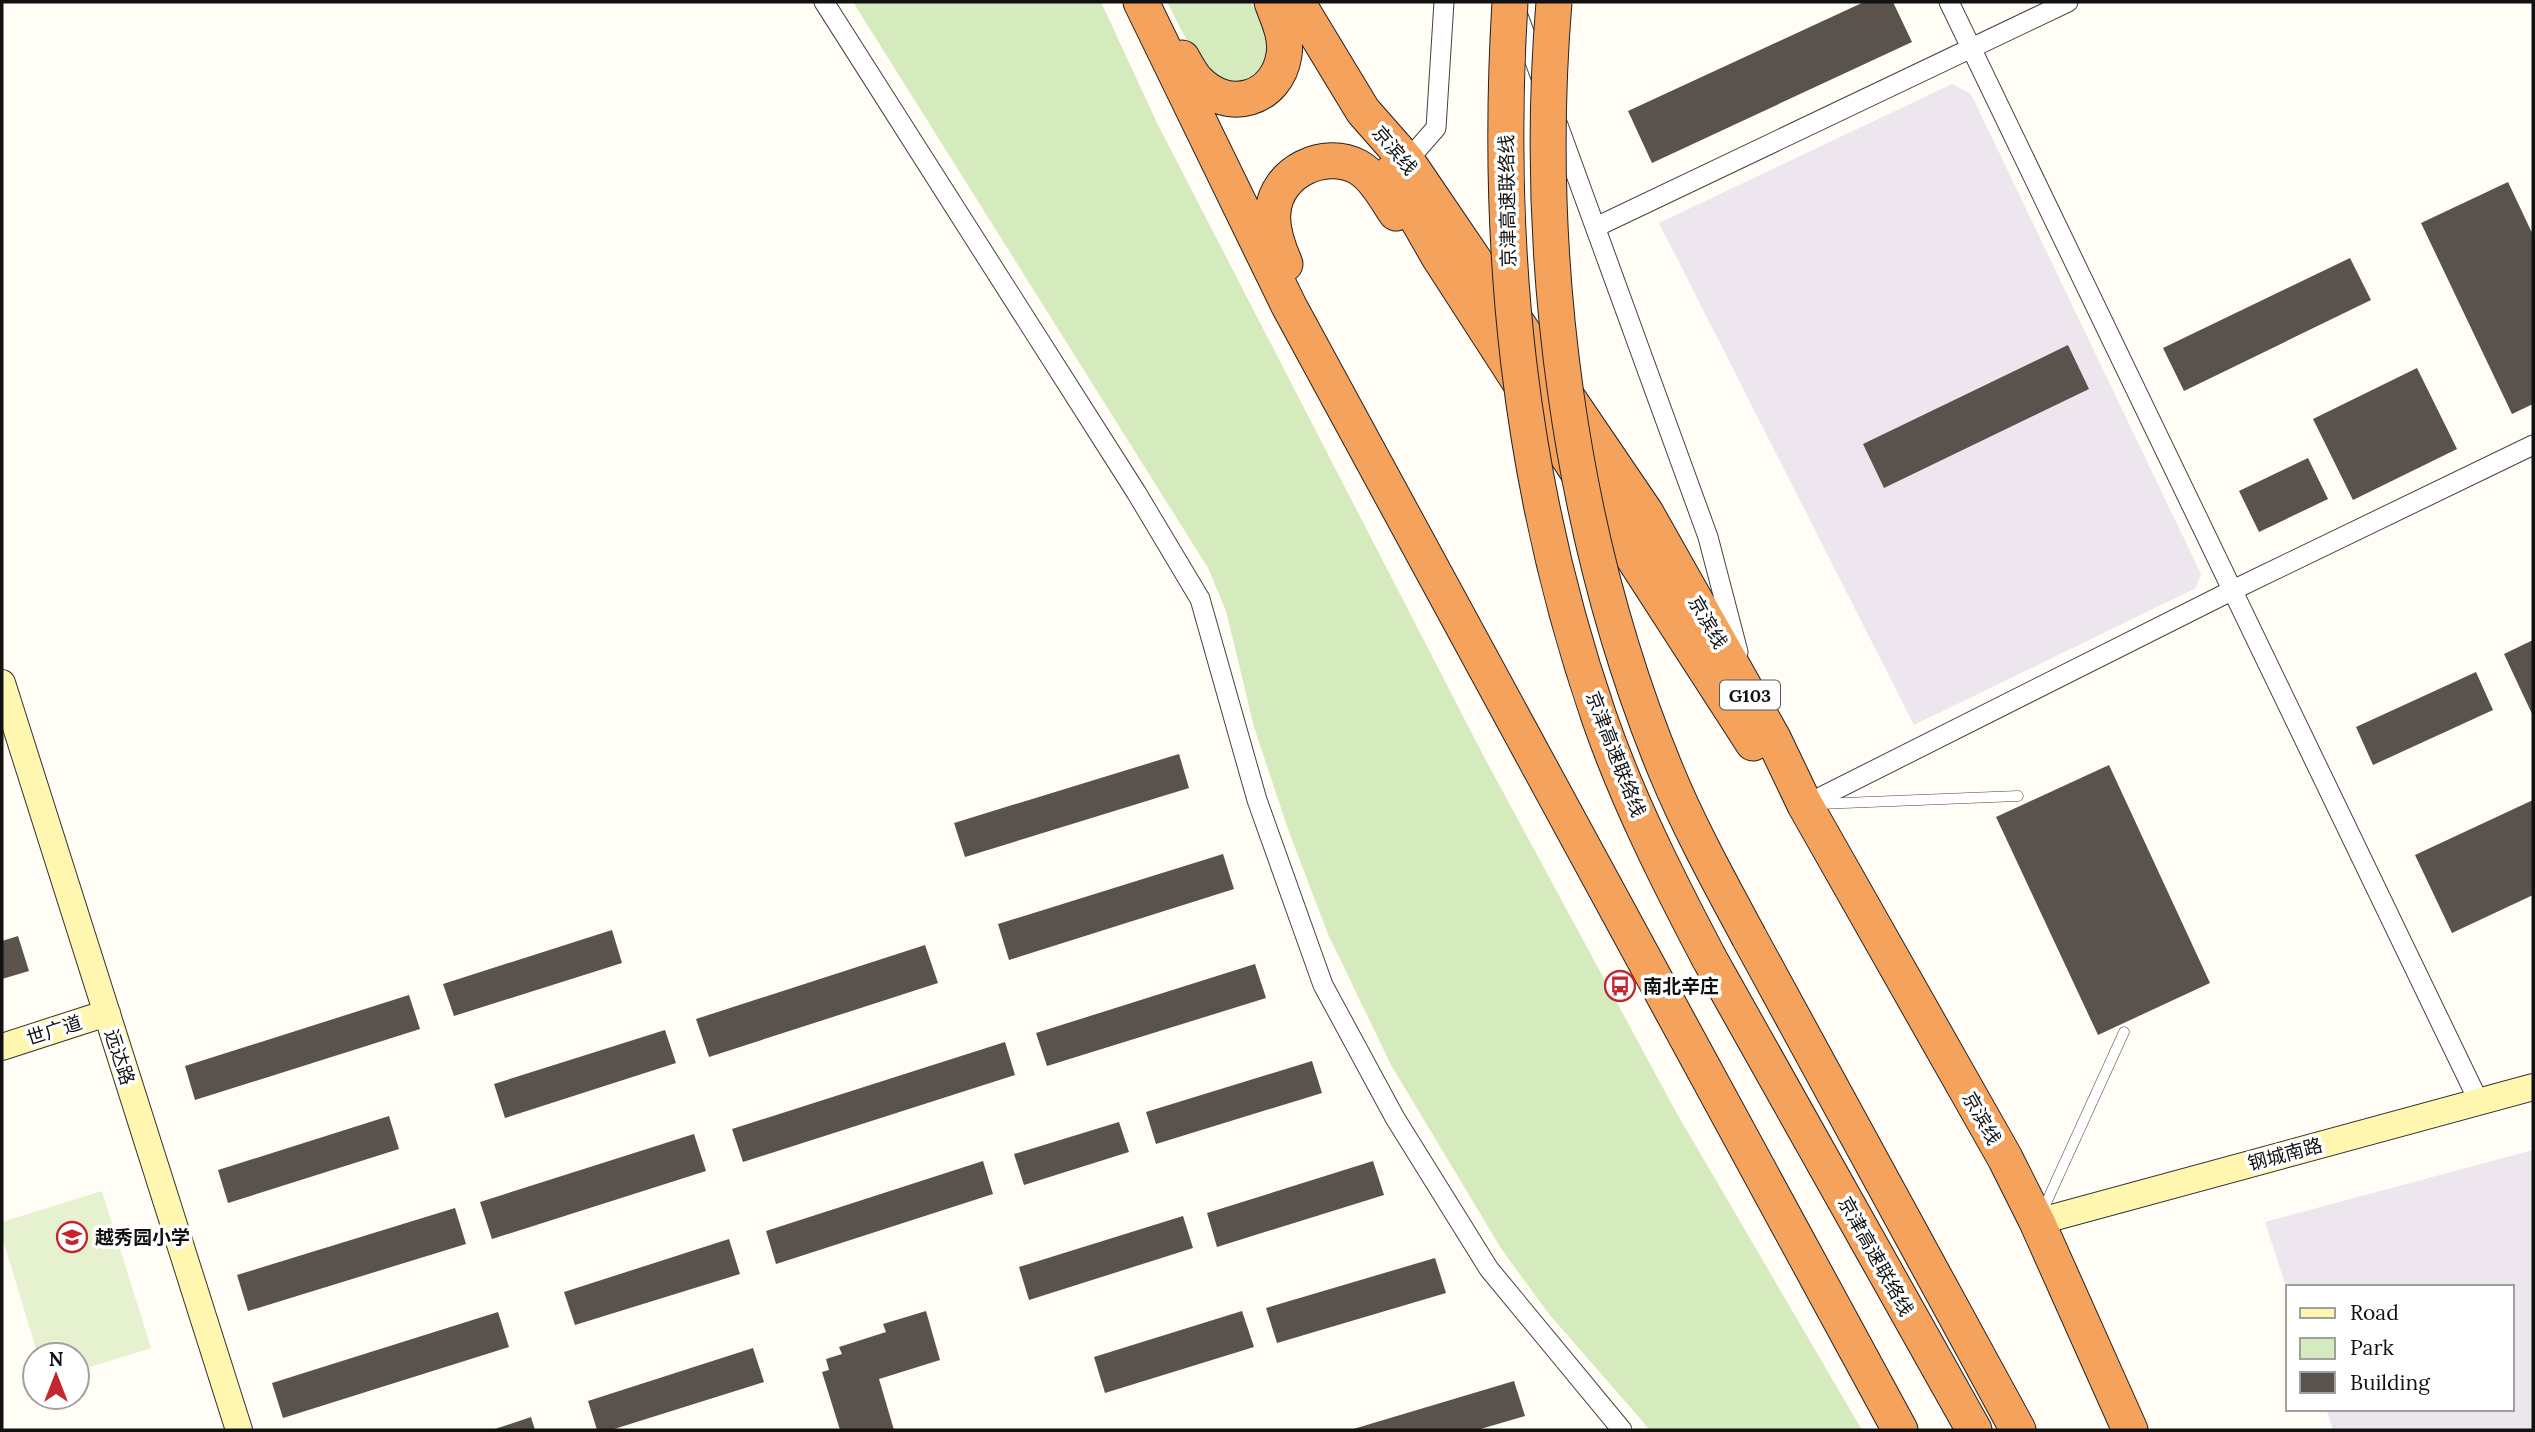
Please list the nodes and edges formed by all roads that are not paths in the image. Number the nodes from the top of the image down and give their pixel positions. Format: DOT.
graph roads {
  1 [pos="824,2"];
  2 [pos="1141,2"];
  3 [pos="1154,2"];
  4 [pos="1272,2"];
  5 [pos="1297,2"];
  6 [pos="1444,2"];
  7 [pos="1511,2"];
  8 [pos="1554,2"];
  9 [pos="1949,2"];
  10 [pos="2068,2"];
  11 [pos="1971,48"];
  12 [pos="1363,111"];
  13 [pos="1407,161"];
  14 [pos="1596,226"];
  15 [pos="1476,315"];
  16 [pos="1342,403"];
  17 [pos="2533,445"];
  18 [pos="2233,590"];
  19 [pos="2,683"];
  20 [pos="1748,691"];
  21 [pos="2018,796"];
  22 [pos="1804,804"];
  23 [pos="107,1013"];
  24 [pos="2124,1032"];
  25 [pos="2,1047"];
  26 [pos="2533,1087"];
  27 [pos="2479,1102"];
  28 [pos="2037,1222"];
  29 [pos="239,1430"];
  30 [pos="1622,1430"];
  31 [pos="1900,1430"];
  32 [pos="1973,1430"];
  33 [pos="2018,1430"];
  34 [pos="2130,1430"];
  1 -- 30 [label="street"];
  2 -- 16 [label="highway"];
  3 -- 4 [label="highway"];
  5 -- 12 [label="highway, 京滨线 / G103"];
  6 -- 13 [label="street"];
  7 -- 14 [label="street"];
  7 -- 32 [label="highway, 京津高速联络线, bridge"];
  8 -- 33 [label="highway, bridge"];
  9 -- 11 [label="street"];
  10 -- 11 [label="street"];
  11 -- 14 [label="street"];
  11 -- 18 [label="street"];
  12 -- 13 [label="highway, 京滨线 / G103"];
  12 -- 15 [label="highway"];
  13 -- 20 [label="highway, 京滨线 / G103"];
  14 -- 20 [label="street"];
  15 -- 16 [label="highway"];
  15 -- 22 [label="highway"];
  16 -- 31 [label="highway"];
  17 -- 18 [label="street"];
  18 -- 22 [label="street"];
  18 -- 27 [label="street"];
  19 -- 23 [label="street, 远达路"];
  20 -- 22 [label="highway, 京滨线 / G103"];
  21 -- 22 [label="lane"];
  22 -- 28 [label="highway, 京滨线 / G103"];
  23 -- 25 [label="street, 世广道"];
  23 -- 29 [label="street, 远达路"];
  24 -- 28 [label="lane"];
  26 -- 27 [label="street, 钢城南路"];
  27 -- 28 [label="street, 钢城南路"];
  28 -- 34 [label="highway, 京滨线 / G103"];
}
